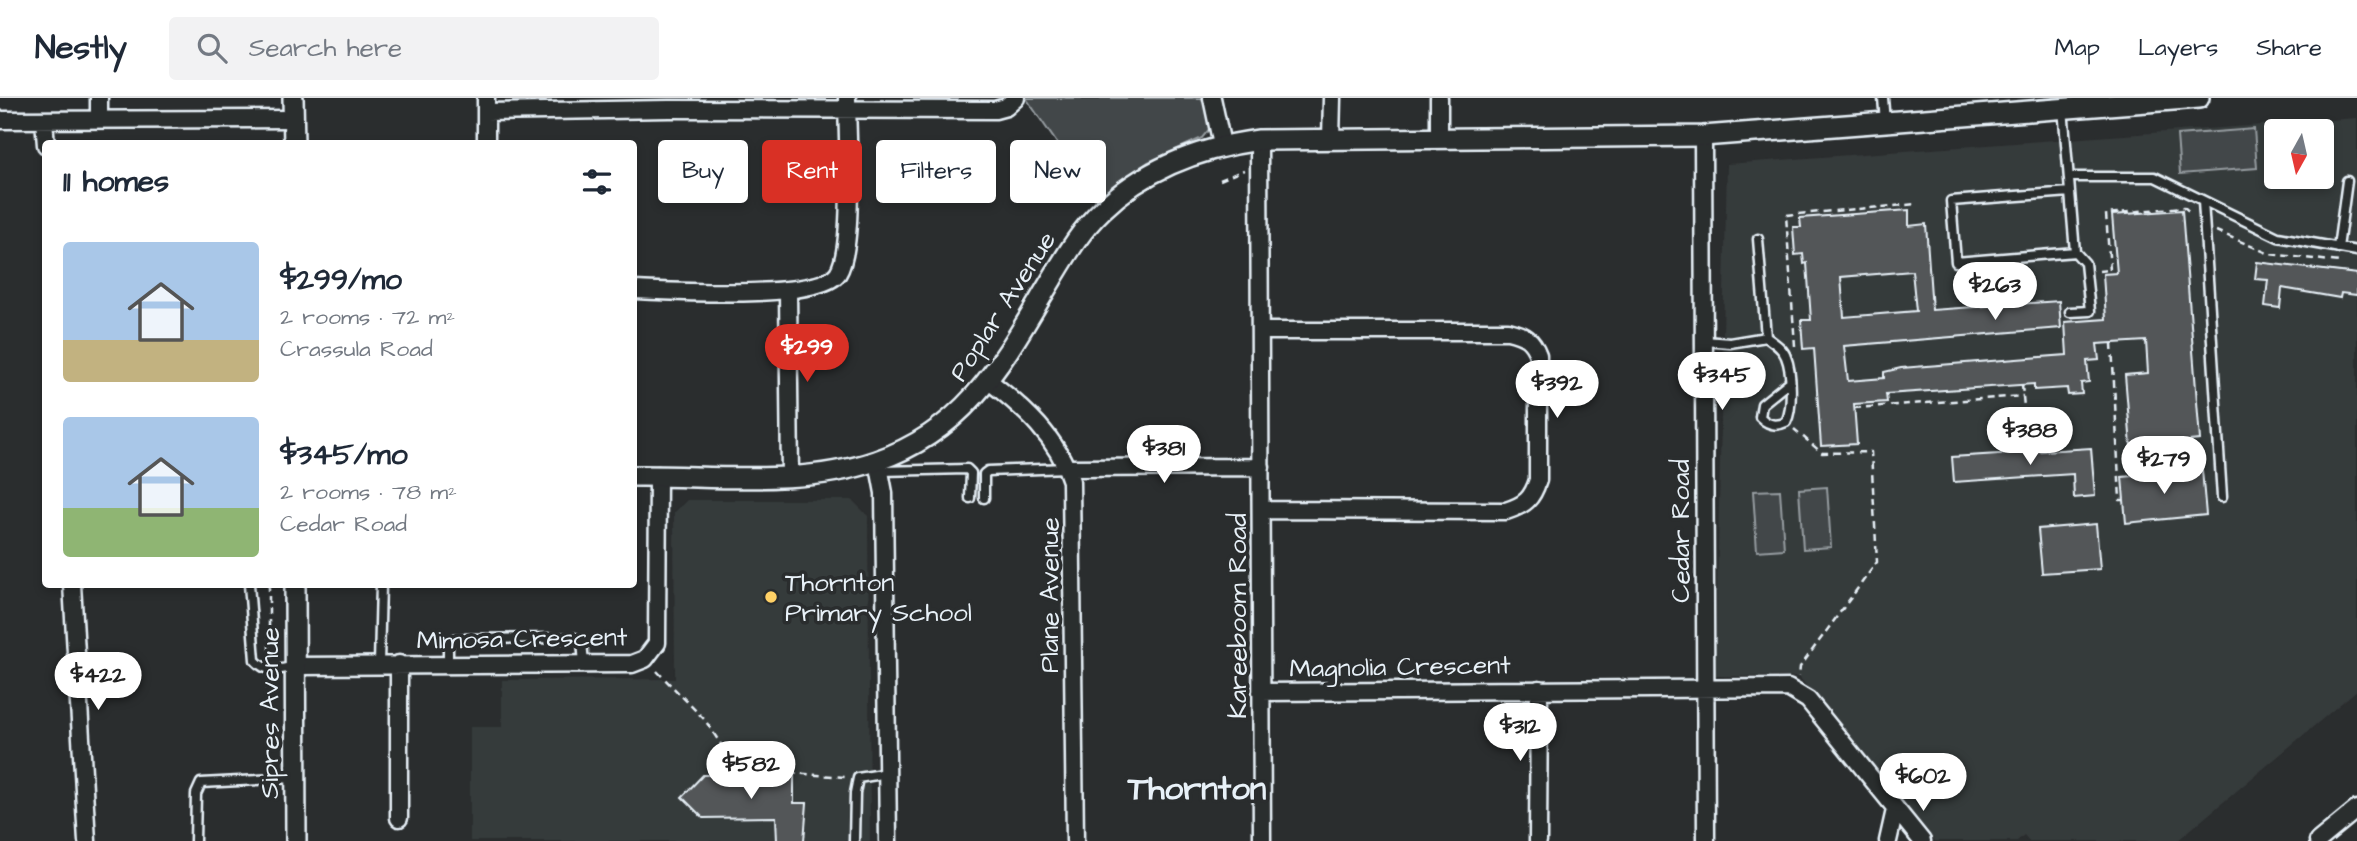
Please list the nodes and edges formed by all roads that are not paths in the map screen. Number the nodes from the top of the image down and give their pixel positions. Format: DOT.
graph roads {
  1 [pos="99,98"];
  2 [pos="293,98"];
  3 [pos="1212,98"];
  4 [pos="1332,98"];
  5 [pos="1439,98"];
  6 [pos="1883,98"];
  7 [pos="2199,98"];
  8 [pos="1015,99"];
  9 [pos="668,103"];
  10 [pos="847,104"];
  11 [pos="486,105"];
  12 [pos="2063,108"];
  13 [pos="99,119"];
  14 [pos="293,119"];
  15 [pos="0,120"];
  16 [pos="44,120"];
  17 [pos="1885,122"];
  18 [pos="1703,136"];
  19 [pos="1439,139"];
  20 [pos="46,140"];
  21 [pos="293,140"];
  22 [pos="486,140"];
  23 [pos="1259,140"];
  24 [pos="1331,140"];
  25 [pos="1222,145"];
  26 [pos="2069,177"];
  27 [pos="2347,181"];
  28 [pos="2070,192"];
  29 [pos="2203,201"];
  30 [pos="1758,239"];
  31 [pos="2338,248"];
  32 [pos="2357,251"];
  33 [pos="2075,252"];
  34 [pos="637,290"];
  35 [pos="788,291"];
  36 [pos="2070,312"];
  37 [pos="1260,331"];
  38 [pos="1766,337"];
  39 [pos="1704,341"];
  40 [pos="989,381"];
  41 [pos="1788,383"];
  42 [pos="879,466"];
  43 [pos="1261,467"];
  44 [pos="1067,468"];
  45 [pos="658,475"];
  46 [pos="637,476"];
  47 [pos="790,476"];
  48 [pos="2222,497"];
  49 [pos="971,498"];
  50 [pos="984,498"];
  51 [pos="1261,510"];
  52 [pos="72,588"];
  53 [pos="249,588"];
  54 [pos="295,588"];
  55 [pos="381,588"];
  56 [pos="379,664"];
  57 [pos="399,664"];
  58 [pos="448,664"];
  59 [pos="584,664"];
  60 [pos="296,666"];
  61 [pos="1705,688"];
  62 [pos="1539,689"];
  63 [pos="1261,692"];
  64 [pos="888,773"];
  65 [pos="295,778"];
  66 [pos="2357,808"];
  67 [pos="1895,810"];
  68 [pos="399,818"];
  69 [pos="87,841"];
  70 [pos="195,841"];
  71 [pos="296,841"];
  72 [pos="854,841"];
  73 [pos="888,841"];
  74 [pos="1075,841"];
  75 [pos="1262,841"];
  76 [pos="1538,841"];
  77 [pos="1706,841"];
  78 [pos="1888,841"];
  79 [pos="1922,841"];
  80 [pos="2318,841"];
  1 -- 13 [label="street"];
  2 -- 14 [label="street"];
  3 -- 25 [label="street"];
  4 -- 24 [label="street"];
  5 -- 19 [label="street"];
  6 -- 17 [label="lane"];
  7 -- 12 [label="street, Poplar Avenue"];
  8 -- 10 [label="street"];
  9 -- 10 [label="street"];
  9 -- 11 [label="street"];
  10 -- 35 [label="street"];
  11 -- 22 [label="street"];
  12 -- 17 [label="street, Poplar Avenue"];
  12 -- 26 [label="lane"];
  13 -- 14 [label="street"];
  13 -- 16 [label="street"];
  14 -- 21 [label="street"];
  15 -- 16 [label="street"];
  16 -- 20 [label="street"];
  17 -- 18 [label="street, Poplar Avenue"];
  18 -- 19 [label="street, Poplar Avenue"];
  18 -- 39 [label="street, Cedar Road"];
  19 -- 24 [label="street, Poplar Avenue"];
  23 -- 24 [label="street, Poplar Avenue"];
  23 -- 25 [label="street, Poplar Avenue"];
  23 -- 37 [label="street, Kareeboom Road"];
  25 -- 40 [label="street, Poplar Avenue"];
  26 -- 28 [label="lane"];
  26 -- 29 [label="lane"];
  27 -- 31 [label="lane"];
  28 -- 33 [label="lane"];
  28 -- 33 [label="lane"];
  29 -- 31 [label="lane"];
  29 -- 48 [label="lane"];
  30 -- 38 [label="lane"];
  31 -- 32 [label="lane"];
  33 -- 36 [label="lane"];
  34 -- 35 [label="street"];
  35 -- 47 [label="street"];
  37 -- 43 [label="street, Kareeboom Road"];
  37 -- 51 [label="street"];
  38 -- 39 [label="lane"];
  38 -- 41 [label="lane"];
  39 -- 61 [label="street, Cedar Road"];
  40 -- 42 [label="street, Poplar Avenue"];
  40 -- 44 [label="street, Plane Avenue"];
  41 -- 41 [label="lane"];
  42 -- 47 [label="street, Poplar Avenue"];
  42 -- 49 [label="lane"];
  42 -- 64 [label="street"];
  43 -- 44 [label="street"];
  43 -- 51 [label="street, Kareeboom Road"];
  44 -- 50 [label="lane"];
  44 -- 74 [label="street, Plane Avenue"];
  45 -- 46 [label="street, Poplar Avenue"];
  45 -- 47 [label="street, Poplar Avenue"];
  45 -- 59 [label="street, Mimosa Crescent"];
  51 -- 63 [label="street, Kareeboom Road"];
  52 -- 69 [label="street"];
  53 -- 60 [label="lane"];
  54 -- 60 [label="street, Sipres Avenue"];
  55 -- 56 [label="lane"];
  56 -- 57 [label="street, Mimosa Crescent"];
  56 -- 60 [label="street, Mimosa Crescent"];
  57 -- 58 [label="street, Mimosa Crescent"];
  57 -- 68 [label="street"];
  58 -- 59 [label="street, Mimosa Crescent"];
  58 -- 59 [label="lane"];
  60 -- 65 [label="street, Sipres Avenue"];
  61 -- 62 [label="street, Magnolia Crescent"];
  61 -- 67 [label="street, Magnolia Crescent"];
  61 -- 77 [label="street, Cedar Road"];
  62 -- 63 [label="street, Magnolia Crescent"];
  62 -- 76 [label="street, Magnolia Crescent"];
  63 -- 75 [label="street, Kareeboom Road"];
  64 -- 72 [label="lane"];
  64 -- 73 [label="street"];
  65 -- 70 [label="lane"];
  65 -- 71 [label="street, Sipres Avenue"];
  66 -- 80 [label="street"];
  67 -- 78 [label="street"];
  67 -- 79 [label="street"];
}
